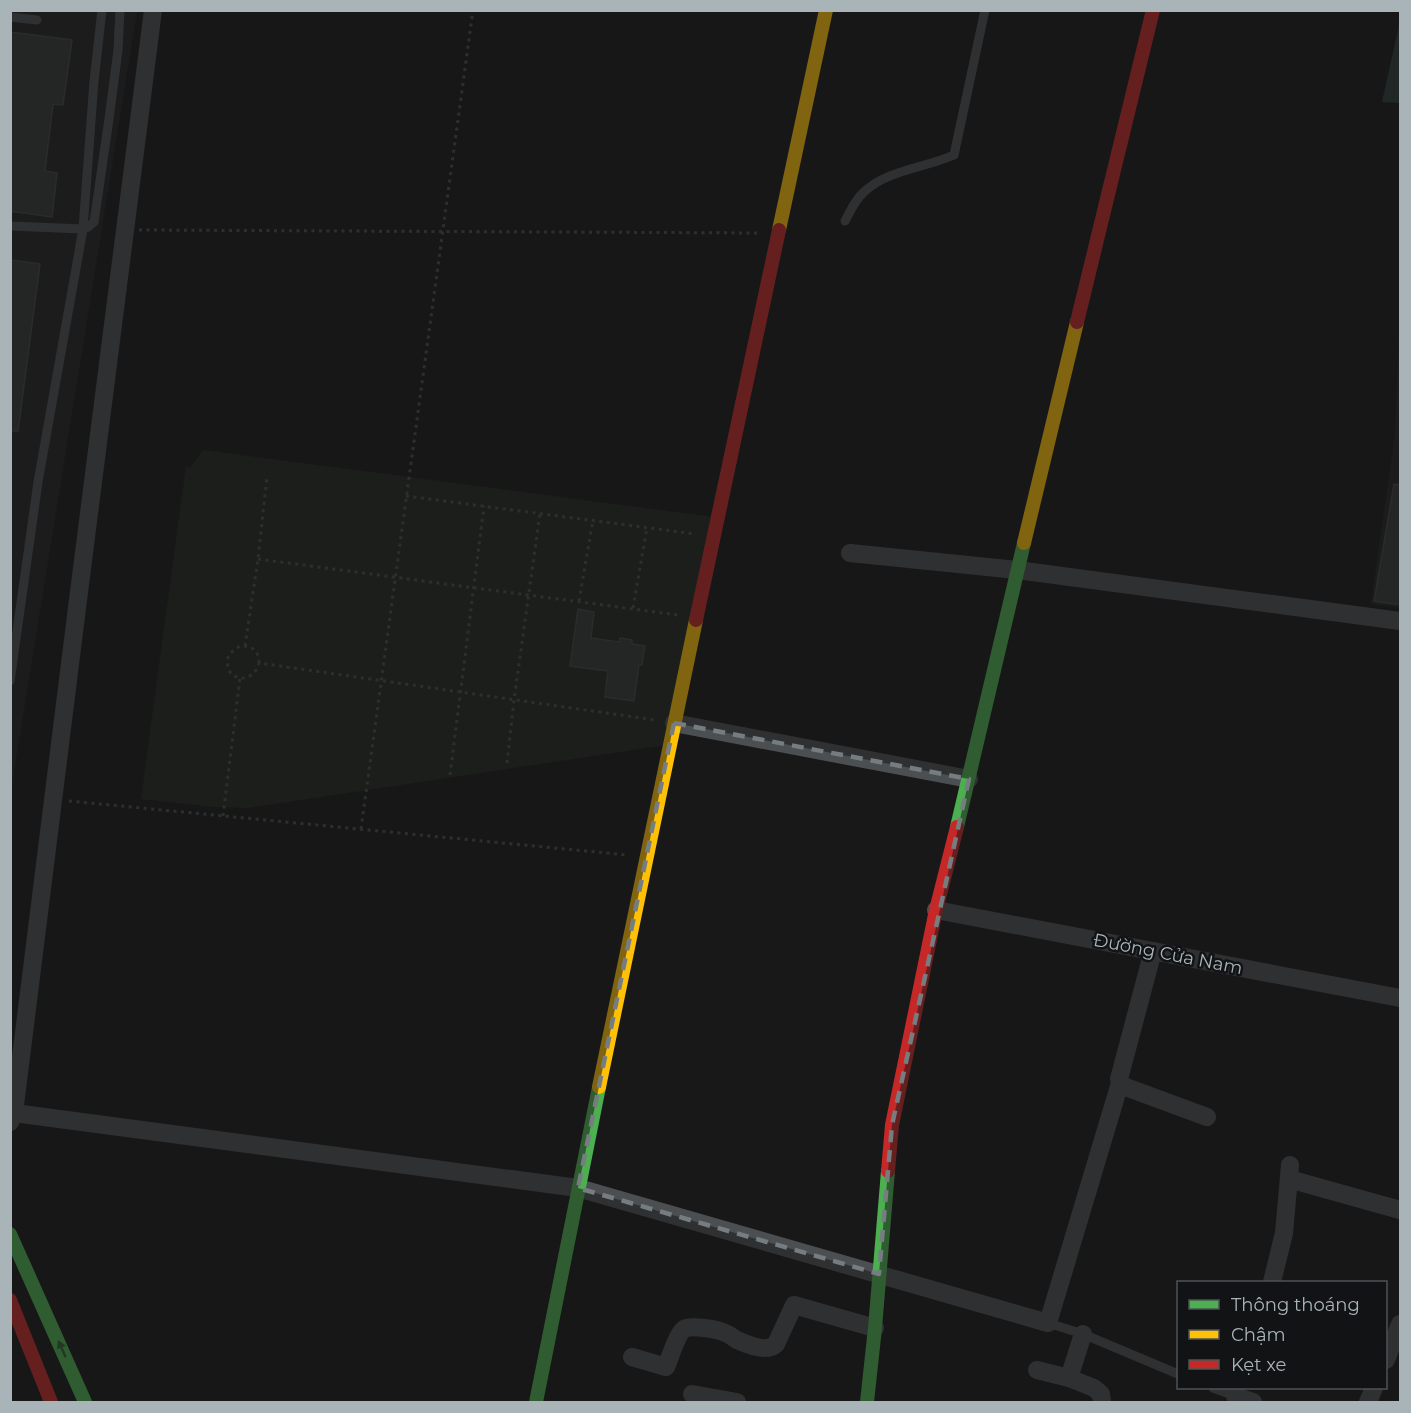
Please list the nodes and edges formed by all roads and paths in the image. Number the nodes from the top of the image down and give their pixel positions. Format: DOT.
graph roads {
  1 [pos="102,10"];
  2 [pos="120,10"];
  3 [pos="153,10"];
  4 [pos="472,10"];
  5 [pos="826,10"];
  6 [pos="985,10"];
  7 [pos="1153,10"];
  8 [pos="10,17"];
  9 [pos="37,20"];
  10 [pos="845,221"];
  11 [pos="10,226"];
  12 [pos="83,229"];
  13 [pos="124,230"];
  14 [pos="443,231"];
  15 [pos="779,233"];
  16 [pos="267,477"];
  17 [pos="406,496"];
  18 [pos="484,506"];
  19 [pos="540,513"];
  20 [pos="593,520"];
  21 [pos="647,527"];
  22 [pos="714,536"];
  23 [pos="850,553"];
  24 [pos="258,559"];
  25 [pos="1017,570"];
  26 [pos="395,577"];
  27 [pos="474,587"];
  28 [pos="528,595"];
  29 [pos="579,601"];
  30 [pos="633,608"];
  31 [pos="683,615"];
  32 [pos="1401,621"];
  33 [pos="245,646"];
  34 [pos="259,663"];
  35 [pos="240,678"];
  36 [pos="10,681"];
  37 [pos="381,681"];
  38 [pos="460,692"];
  39 [pos="514,700"];
  40 [pos="674,723"];
  41 [pos="507,763"];
  42 [pos="450,775"];
  43 [pos="969,779"];
  44 [pos="54,800"];
  45 [pos="223,816"];
  46 [pos="361,829"];
  47 [pos="646,857"];
  48 [pos="936,910"];
  49 [pos="1153,951"];
  50 [pos="1401,998"];
  51 [pos="1120,1083"];
  52 [pos="1207,1117"];
  53 [pos="12,1118"];
  54 [pos="578,1188"];
  55 [pos="1401,1210"];
  56 [pos="10,1234"];
  57 [pos="879,1274"];
  58 [pos="1272,1281"];
  59 [pos="10,1300"];
  60 [pos="1048,1323"];
  61 [pos="1401,1324"];
  62 [pos="875,1328"];
  63 [pos="1083,1334"];
  64 [pos="632,1356"];
  65 [pos="1387,1358"];
  66 [pos="1037,1370"];
  67 [pos="1177,1373"];
  68 [pos="1069,1378"];
  69 [pos="1219,1389"];
  70 [pos="1236,1392"];
  71 [pos="692,1394"];
  72 [pos="51,1402"];
  73 [pos="85,1402"];
  74 [pos="536,1402"];
  75 [pos="737,1402"];
  76 [pos="867,1402"];
  77 [pos="1101,1402"];
  78 [pos="1253,1402"];
  1 -- 12 [label="lane"];
  2 -- 12 [label="lane"];
  3 -- 13 [label="street"];
  4 -- 14 [label="path"];
  5 -- 15 [label="main road"];
  6 -- 10 [label="lane"];
  7 -- 25 [label="main road"];
  8 -- 9 [label="lane"];
  11 -- 12 [label="lane"];
  12 -- 36 [label="lane"];
  13 -- 14 [label="path"];
  13 -- 44 [label="street"];
  14 -- 15 [label="path"];
  14 -- 17 [label="path"];
  15 -- 22 [label="main road"];
  16 -- 24 [label="path"];
  17 -- 18 [label="path"];
  17 -- 26 [label="path"];
  18 -- 19 [label="path"];
  18 -- 27 [label="path"];
  19 -- 20 [label="path"];
  19 -- 28 [label="path"];
  20 -- 21 [label="path"];
  20 -- 29 [label="path"];
  21 -- 22 [label="path"];
  21 -- 30 [label="path"];
  22 -- 40 [label="main road"];
  23 -- 25 [label="street"];
  24 -- 26 [label="path"];
  24 -- 33 [label="path"];
  25 -- 32 [label="street"];
  25 -- 43 [label="main road"];
  26 -- 27 [label="path"];
  26 -- 37 [label="path"];
  27 -- 28 [label="path"];
  27 -- 38 [label="path"];
  28 -- 29 [label="path"];
  28 -- 39 [label="path"];
  29 -- 30 [label="path"];
  30 -- 31 [label="path"];
  33 -- 34 [label="path"];
  33 -- 35 [label="path"];
  34 -- 35 [label="path"];
  34 -- 37 [label="path"];
  35 -- 45 [label="path"];
  37 -- 38 [label="path"];
  37 -- 46 [label="path"];
  38 -- 39 [label="path"];
  38 -- 42 [label="path"];
  39 -- 40 [label="path"];
  39 -- 41 [label="path"];
  40 -- 43 [label="street"];
  40 -- 47 [label="main road"];
  43 -- 48 [label="main road"];
  44 -- 45 [label="path"];
  44 -- 53 [label="street"];
  45 -- 46 [label="path"];
  46 -- 47 [label="path"];
  47 -- 54 [label="main road"];
  48 -- 49 [label="street, Đường Cửa Nam"];
  48 -- 57 [label="main road"];
  49 -- 50 [label="street, Đường Cửa Nam"];
  49 -- 51 [label="street"];
  51 -- 52 [label="street"];
  51 -- 60 [label="street"];
  53 -- 54 [label="street"];
  54 -- 57 [label="street"];
  54 -- 74 [label="main road"];
  55 -- 58 [label="street"];
  73 -- 56 [label="main road, one-way"];
  57 -- 60 [label="street"];
  57 -- 62 [label="main road"];
  59 -- 72 [label="main road"];
  60 -- 63 [label="lane"];
  61 -- 65 [label="street"];
  62 -- 64 [label="street"];
  62 -- 76 [label="main road"];
  63 -- 67 [label="lane"];
  63 -- 68 [label="street"];
  66 -- 68 [label="street"];
  68 -- 77 [label="street"];
  69 -- 70 [label="lane"];
  70 -- 78 [label="street"];
  71 -- 75 [label="street"];
}
